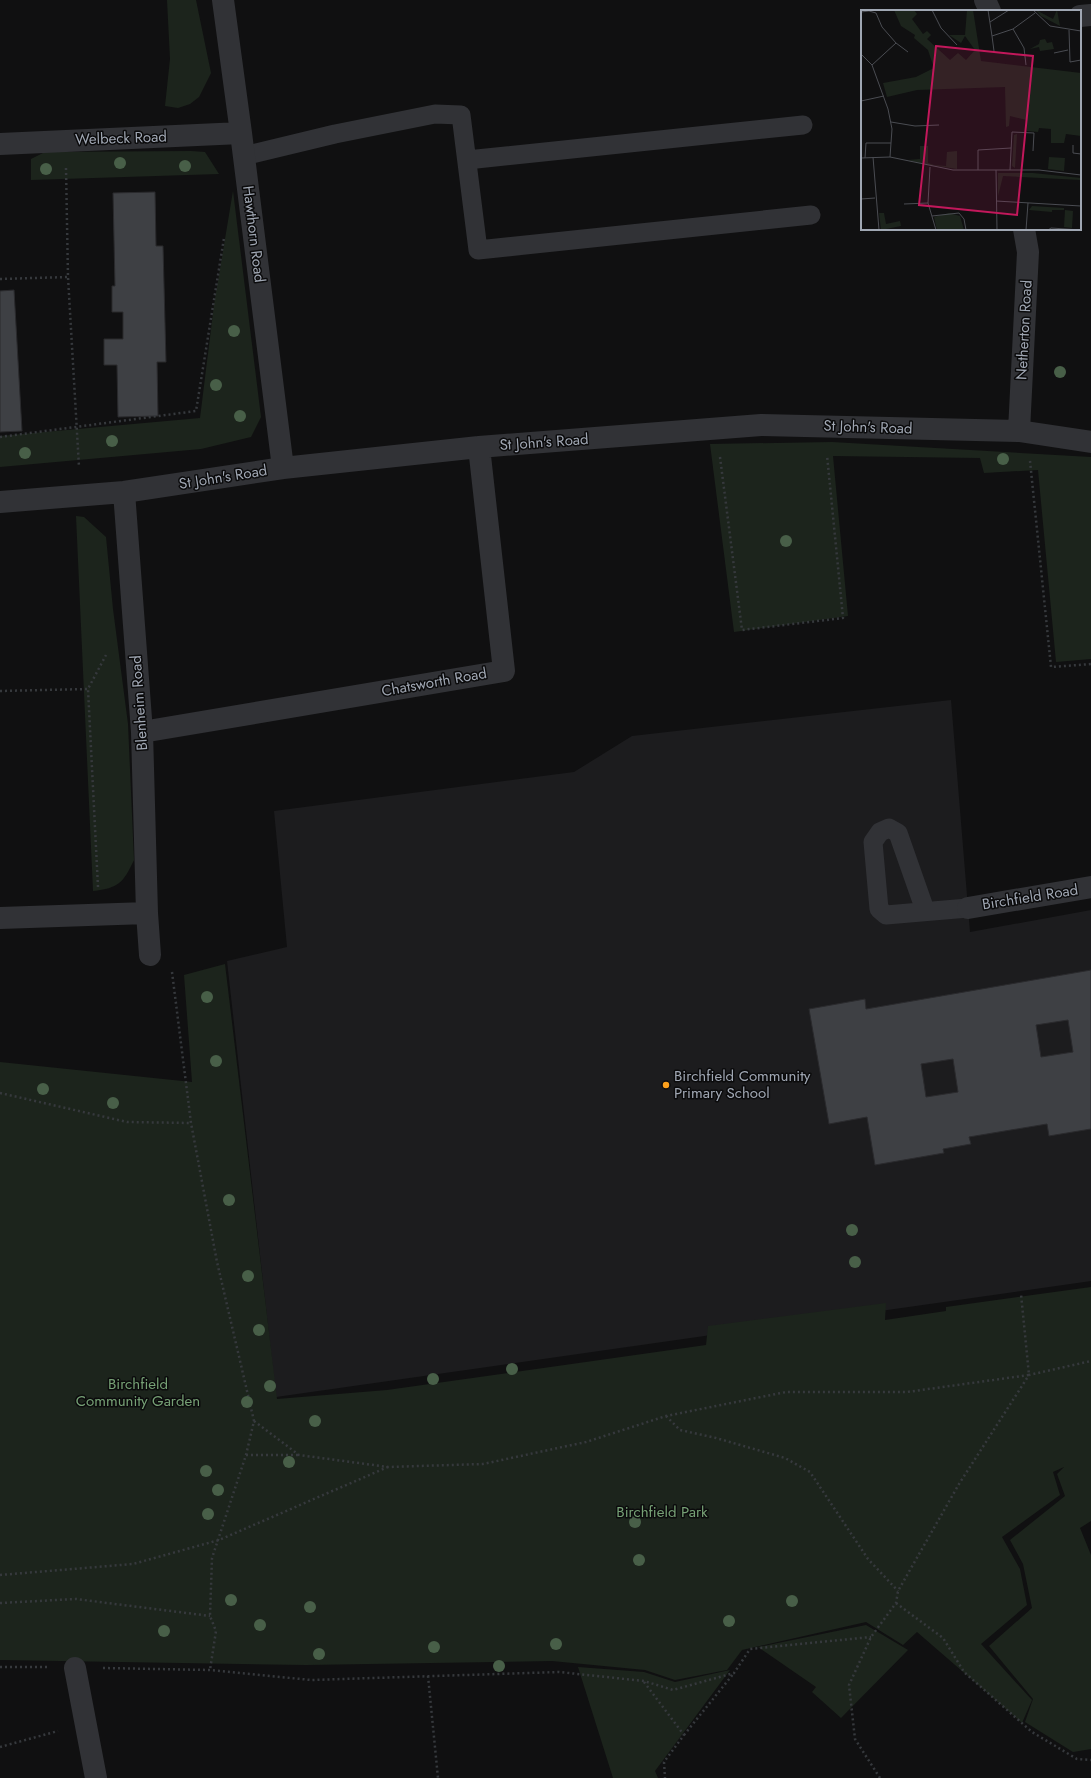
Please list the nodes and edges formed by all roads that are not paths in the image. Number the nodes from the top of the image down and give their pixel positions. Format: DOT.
graph roads {
  1 [pos="223,0"];
  2 [pos="986,0"];
  3 [pos="990,10"];
  4 [pos="1091,15"];
  5 [pos="1081,16"];
  6 [pos="803,124"];
  7 [pos="242,133"];
  8 [pos="0,144"];
  9 [pos="244,156"];
  10 [pos="467,160"];
  11 [pos="811,215"];
  12 [pos="1024,230"];
  13 [pos="1023,432"];
  14 [pos="1091,442"];
  15 [pos="478,447"];
  16 [pos="283,468"];
  17 [pos="124,492"];
  18 [pos="0,502"];
  19 [pos="142,732"];
  20 [pos="1091,887"];
  21 [pos="968,908"];
  22 [pos="925,910"];
  23 [pos="147,913"];
  24 [pos="0,918"];
  25 [pos="150,955"];
  26 [pos="75,1668"];
  27 [pos="96,1778"];
  1 -- 7 [label="street, Hawthorn Road"];
  2 -- 3 [label="street"];
  4 -- 5 [label="street"];
  6 -- 10 [label="lane"];
  7 -- 8 [label="street, Welbeck Road"];
  7 -- 9 [label="street, Hawthorn Road"];
  9 -- 10 [label="lane"];
  9 -- 16 [label="street, Hawthorn Road"];
  10 -- 11 [label="lane"];
  12 -- 13 [label="street, Netherton Road"];
  13 -- 14 [label="street, St John's Road"];
  13 -- 15 [label="street, St John's Road"];
  15 -- 16 [label="street, St John's Road"];
  15 -- 19 [label="street, Chatsworth Road"];
  16 -- 17 [label="street, St John's Road"];
  17 -- 18 [label="street, St John's Road"];
  17 -- 19 [label="street, Blenheim Road"];
  19 -- 23 [label="street, Blenheim Road"];
  20 -- 21 [label="street, Birchfield Road"];
  21 -- 22 [label="lane"];
  23 -- 24 [label="street"];
  23 -- 25 [label="street, Blenheim Road"];
  26 -- 27 [label="street"];
}
